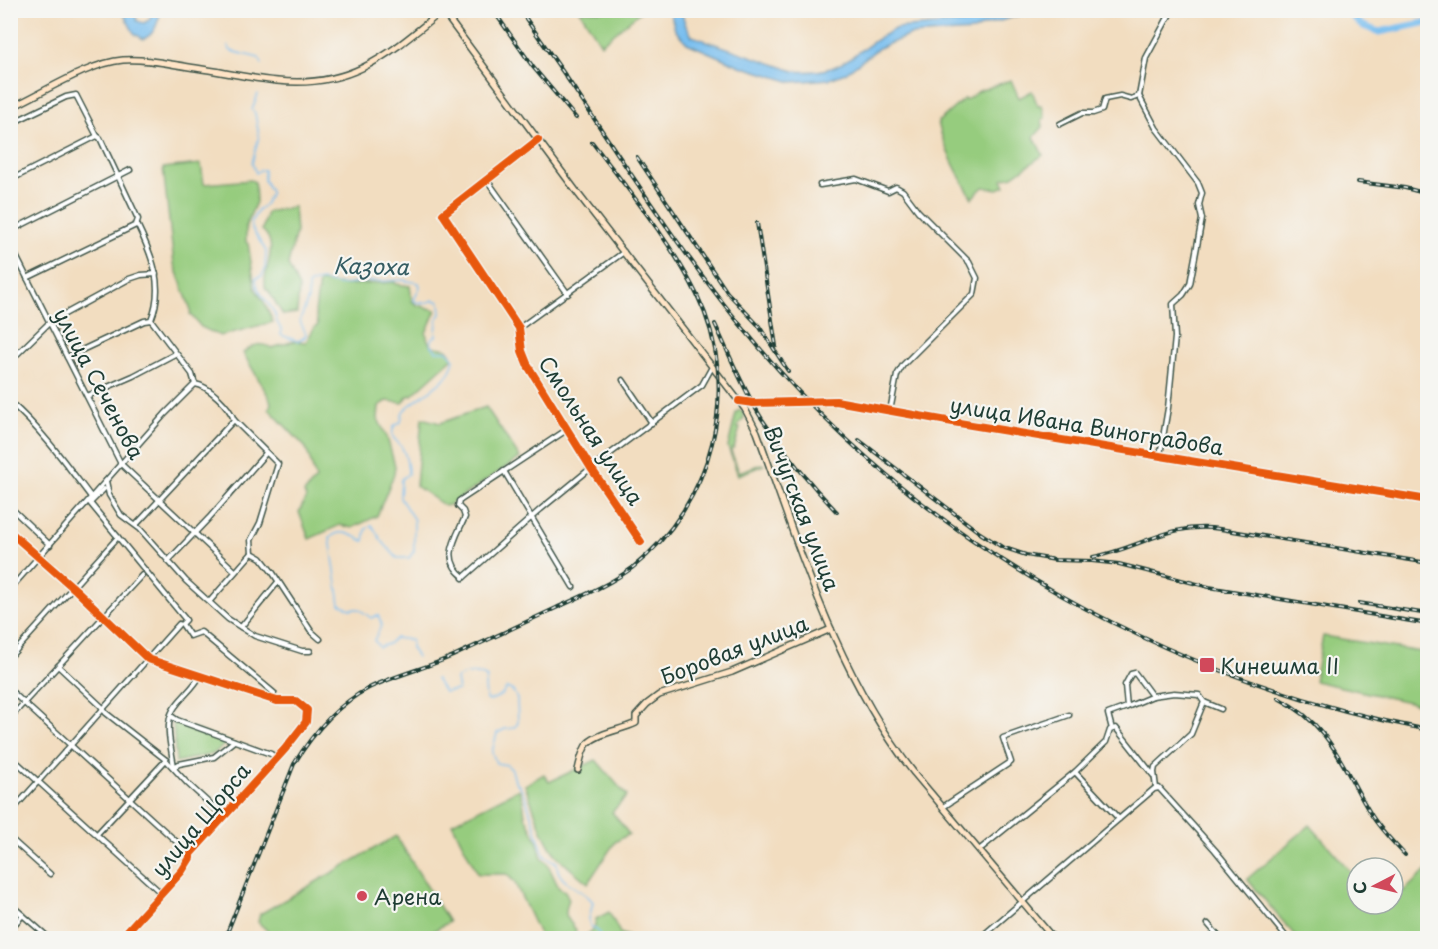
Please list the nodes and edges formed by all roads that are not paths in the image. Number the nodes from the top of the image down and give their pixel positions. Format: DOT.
graph roads {
  1 [pos="1172,10"];
  2 [pos="442,11"];
  3 [pos="1139,96"];
  4 [pos="10,108"];
  5 [pos="10,124"];
  6 [pos="1060,124"];
  7 [pos="97,136"];
  8 [pos="538,140"];
  9 [pos="130,170"];
  10 [pos="119,176"];
  11 [pos="10,180"];
  12 [pos="487,180"];
  13 [pos="820,184"];
  14 [pos="136,224"];
  15 [pos="10,231"];
  16 [pos="10,244"];
  17 [pos="624,252"];
  18 [pos="156,274"];
  19 [pos="27,278"];
  20 [pos="568,294"];
  21 [pos="151,320"];
  22 [pos="50,322"];
  23 [pos="519,328"];
  24 [pos="175,354"];
  25 [pos="67,357"];
  26 [pos="10,361"];
  27 [pos="713,365"];
  28 [pos="623,380"];
  29 [pos="195,384"];
  30 [pos="87,396"];
  31 [pos="739,401"];
  32 [pos="10,402"];
  33 [pos="890,411"];
  34 [pos="234,420"];
  35 [pos="652,423"];
  36 [pos="568,429"];
  37 [pos="266,453"];
  38 [pos="1160,455"];
  39 [pos="121,464"];
  40 [pos="591,468"];
  41 [pos="504,471"];
  42 [pos="106,481"];
  43 [pos="104,489"];
  44 [pos="92,498"];
  45 [pos="160,500"];
  46 [pos="1428,500"];
  47 [pos="10,507"];
  48 [pos="532,517"];
  49 [pos="136,525"];
  50 [pos="10,532"];
  51 [pos="195,533"];
  52 [pos="118,537"];
  53 [pos="642,542"];
  54 [pos="50,545"];
  55 [pos="252,553"];
  56 [pos="38,558"];
  57 [pos="168,561"];
  58 [pos="235,571"];
  59 [pos="142,575"];
  60 [pos="278,582"];
  61 [pos="573,587"];
  62 [pos="72,588"];
  63 [pos="10,589"];
  64 [pos="210,601"];
  65 [pos="103,618"];
  66 [pos="179,624"];
  67 [pos="240,627"];
  68 [pos="831,629"];
  69 [pos="320,639"];
  70 [pos="310,651"];
  71 [pos="10,657"];
  72 [pos="148,659"];
  73 [pos="58,666"];
  74 [pos="200,676"];
  75 [pos="10,690"];
  76 [pos="274,693"];
  77 [pos="1154,696"];
  78 [pos="25,702"];
  79 [pos="1204,702"];
  80 [pos="1127,708"];
  81 [pos="104,709"];
  82 [pos="1221,709"];
  83 [pos="1069,715"];
  84 [pos="171,716"];
  85 [pos="10,718"];
  86 [pos="1111,730"];
  87 [pos="234,741"];
  88 [pos="71,746"];
  89 [pos="10,756"];
  90 [pos="276,758"];
  91 [pos="166,760"];
  92 [pos="174,768"];
  93 [pos="578,770"];
  94 [pos="1075,772"];
  95 [pos="1153,775"];
  96 [pos="39,781"];
  97 [pos="1155,788"];
  98 [pos="129,799"];
  99 [pos="943,808"];
  100 [pos="10,813"];
  101 [pos="223,816"];
  102 [pos="1119,819"];
  103 [pos="97,834"];
  104 [pos="10,838"];
  105 [pos="979,850"];
  106 [pos="190,854"];
  107 [pos="50,874"];
  108 [pos="161,893"];
  109 [pos="1023,902"];
  110 [pos="10,904"];
  111 [pos="23,915"];
  112 [pos="1208,924"];
  113 [pos="10,929"];
  114 [pos="1284,938"];
  115 [pos="49,939"];
  116 [pos="121,939"];
  117 [pos="980,939"];
  118 [pos="1053,939"];
  119 [pos="1220,939"];
  1 -- 3 [label="street"];
  2 -- 4 [label="main road"];
  2 -- 8 [label="main road, Вичугская улица"];
  3 -- 6 [label="street"];
  3 -- 38 [label="street"];
  5 -- 7 [label="street"];
  7 -- 10 [label="street"];
  7 -- 11 [label="street"];
  8 -- 12 [label="street"];
  8 -- 17 [label="main road, Вичугская улица"];
  9 -- 10 [label="street"];
  10 -- 14 [label="street"];
  10 -- 15 [label="street"];
  12 -- 20 [label="street"];
  12 -- 23 [label="street, Смольная улица"];
  13 -- 33 [label="street"];
  14 -- 18 [label="street"];
  14 -- 19 [label="street"];
  16 -- 19 [label="street, улица Сеченова"];
  17 -- 20 [label="street"];
  17 -- 27 [label="main road, Вичугская улица"];
  18 -- 21 [label="street"];
  18 -- 22 [label="street"];
  19 -- 22 [label="street, улица Сеченова"];
  20 -- 23 [label="street"];
  21 -- 24 [label="street"];
  21 -- 25 [label="street"];
  22 -- 25 [label="street, улица Сеченова"];
  22 -- 26 [label="street"];
  23 -- 36 [label="street, Смольная улица"];
  24 -- 29 [label="street"];
  24 -- 30 [label="street"];
  25 -- 30 [label="street, улица Сеченова"];
  27 -- 31 [label="main road, Вичугская улица"];
  27 -- 35 [label="street"];
  28 -- 35 [label="street"];
  29 -- 34 [label="street"];
  29 -- 39 [label="street"];
  30 -- 39 [label="street, улица Сеченова"];
  31 -- 33 [label="main road, улица Ивана Виноградова"];
  31 -- 68 [label="main road, Вичугская улица"];
  32 -- 44 [label="street"];
  33 -- 38 [label="main road, улица Ивана Виноградова"];
  34 -- 37 [label="street"];
  34 -- 45 [label="street"];
  35 -- 40 [label="street"];
  36 -- 40 [label="street, Смольная улица"];
  36 -- 41 [label="street"];
  37 -- 51 [label="street"];
  37 -- 55 [label="street"];
  38 -- 46 [label="main road, улица Ивана Виноградова"];
  39 -- 42 [label="street"];
  39 -- 45 [label="street, улица Сеченова"];
  40 -- 48 [label="street"];
  40 -- 53 [label="street, Смольная улица"];
  41 -- 48 [label="street"];
  41 -- 48 [label="street"];
  42 -- 44 [label="street"];
  42 -- 49 [label="street"];
  43 -- 52 [label="street"];
  44 -- 54 [label="street"];
  45 -- 49 [label="street"];
  45 -- 51 [label="street, улица Сеченова"];
  47 -- 54 [label="street"];
  48 -- 61 [label="street"];
  49 -- 57 [label="street"];
  50 -- 56 [label="street"];
  51 -- 57 [label="street"];
  51 -- 58 [label="street, улица Сеченова"];
  52 -- 62 [label="street"];
  52 -- 76 [label="street"];
  54 -- 56 [label="street"];
  55 -- 58 [label="street"];
  55 -- 60 [label="street"];
  56 -- 62 [label="street"];
  56 -- 63 [label="street"];
  57 -- 64 [label="street"];
  58 -- 64 [label="street"];
  59 -- 65 [label="street"];
  60 -- 67 [label="street"];
  60 -- 69 [label="street"];
  62 -- 65 [label="street"];
  62 -- 71 [label="street"];
  64 -- 67 [label="street"];
  65 -- 72 [label="street"];
  65 -- 73 [label="street"];
  66 -- 72 [label="street"];
  67 -- 70 [label="street"];
  68 -- 93 [label="main road, Боровая улица"];
  68 -- 99 [label="main road, Вичугская улица"];
  72 -- 74 [label="street"];
  72 -- 81 [label="street"];
  73 -- 78 [label="street"];
  73 -- 81 [label="street"];
  74 -- 84 [label="street"];
  74 -- 90 [label="street, улица Щорса"];
  75 -- 78 [label="street"];
  77 -- 79 [label="street"];
  77 -- 80 [label="street"];
  77 -- 80 [label="street"];
  78 -- 85 [label="street"];
  78 -- 88 [label="street"];
  79 -- 82 [label="street"];
  79 -- 97 [label="street"];
  80 -- 86 [label="street"];
  81 -- 88 [label="street"];
  81 -- 91 [label="street"];
  83 -- 99 [label="street"];
  84 -- 87 [label="street"];
  84 -- 92 [label="street"];
  86 -- 94 [label="street"];
  86 -- 95 [label="street"];
  87 -- 90 [label="street"];
  87 -- 92 [label="street"];
  88 -- 96 [label="street"];
  88 -- 98 [label="street"];
  89 -- 96 [label="street"];
  90 -- 101 [label="street, улица Щорса"];
  91 -- 92 [label="street"];
  91 -- 98 [label="street"];
  92 -- 101 [label="street"];
  94 -- 102 [label="street"];
  94 -- 105 [label="street"];
  96 -- 100 [label="street"];
  96 -- 103 [label="street"];
  97 -- 102 [label="street"];
  97 -- 114 [label="street"];
  98 -- 103 [label="street"];
  98 -- 106 [label="street"];
  99 -- 105 [label="main road, Вичугская улица"];
  101 -- 106 [label="street, улица Щорса"];
  102 -- 109 [label="street"];
  103 -- 108 [label="street"];
  104 -- 107 [label="street"];
  105 -- 109 [label="main road, Вичугская улица"];
  106 -- 108 [label="street, улица Щорса"];
  108 -- 116 [label="street, улица Щорса"];
  109 -- 117 [label="street"];
  109 -- 118 [label="main road, Вичугская улица"];
  110 -- 111 [label="street"];
  111 -- 113 [label="street"];
  111 -- 115 [label="street"];
  112 -- 119 [label="street"];
}
